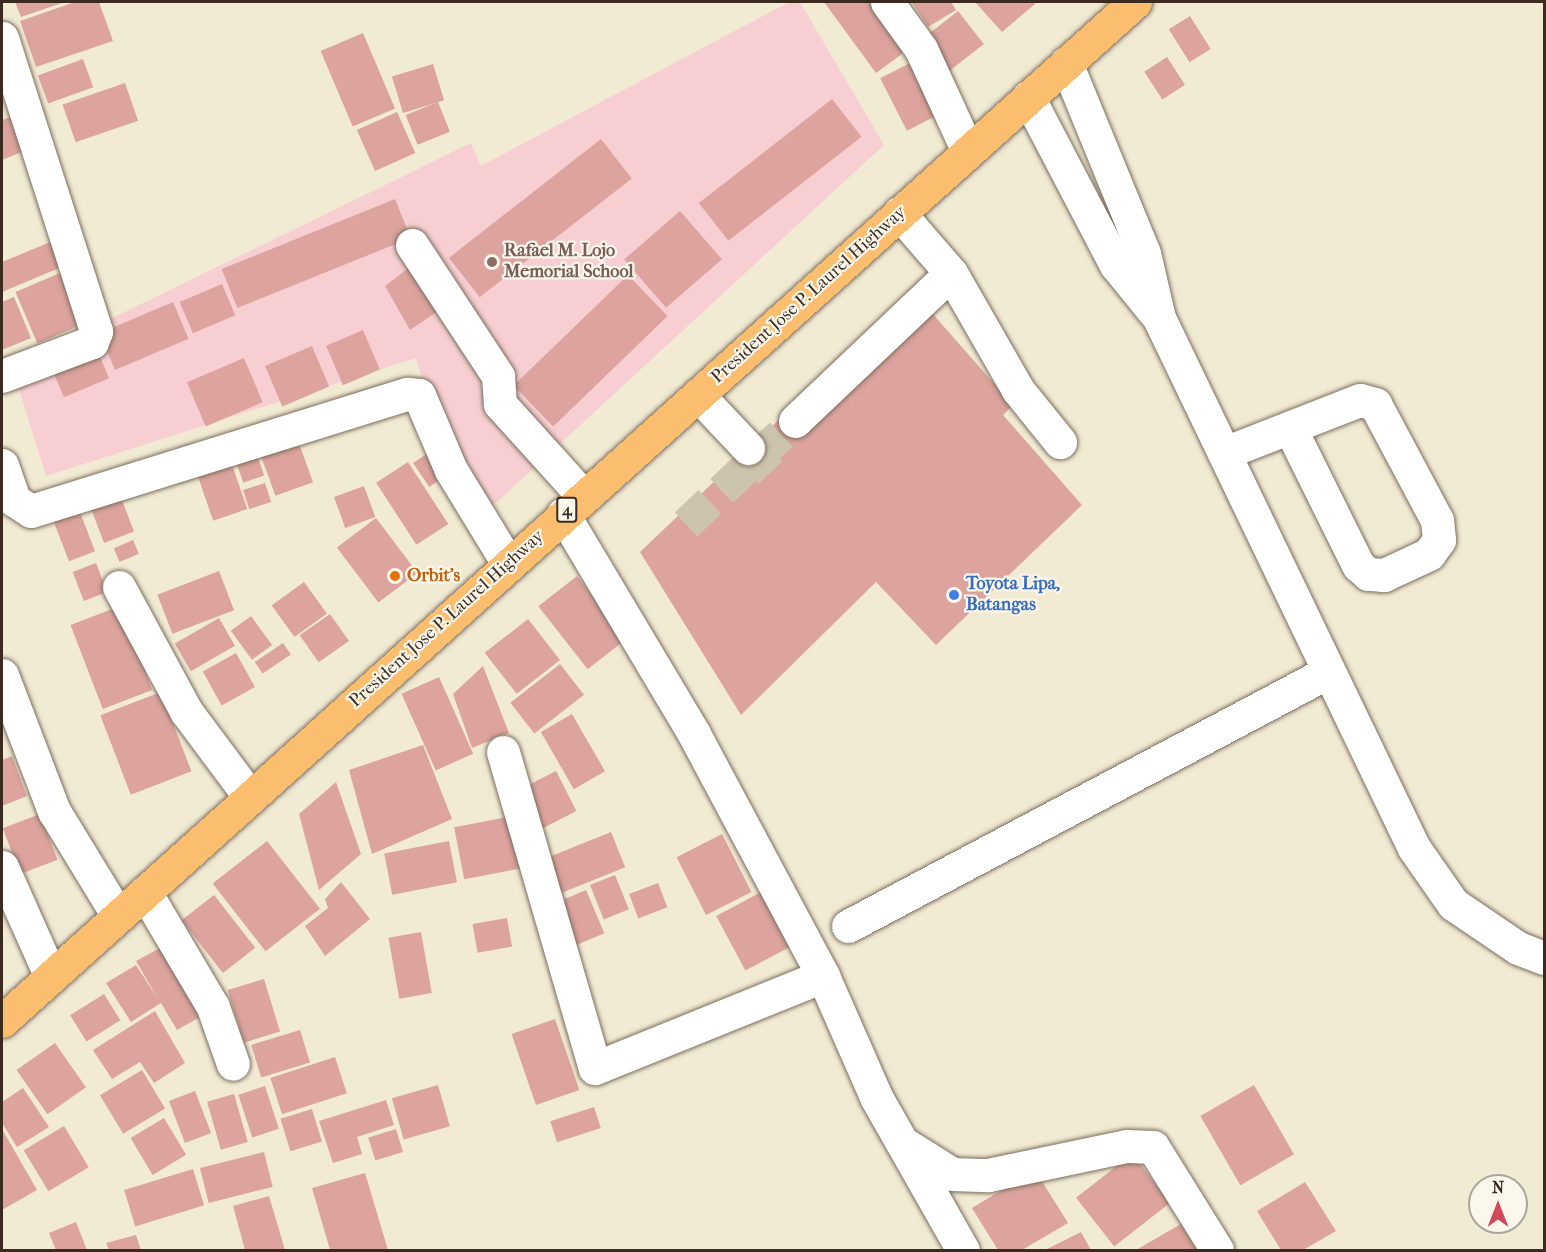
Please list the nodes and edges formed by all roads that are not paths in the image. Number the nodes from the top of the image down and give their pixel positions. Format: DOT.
graph roads {
  1 [pos="887,2"];
  2 [pos="1135,2"];
  3 [pos="2,38"];
  4 [pos="1066,63"];
  5 [pos="1028,97"];
  6 [pos="968,151"];
  7 [pos="899,213"];
  8 [pos="412,245"];
  9 [pos="951,273"];
  10 [pos="1159,318"];
  11 [pos="2,376"];
  12 [pos="698,394"];
  13 [pos="795,421"];
  14 [pos="1290,428"];
  15 [pos="1060,442"];
  16 [pos="748,448"];
  17 [pos="1224,453"];
  18 [pos="2,465"];
  19 [pos="573,505"];
  20 [pos="509,565"];
  21 [pos="119,587"];
  22 [pos="1328,672"];
  23 [pos="2,675"];
  24 [pos="503,752"];
  25 [pos="250,797"];
  26 [pos="2,867"];
  27 [pos="145,892"];
  28 [pos="2,913"];
  29 [pos="118,916"];
  30 [pos="848,926"];
  31 [pos="1545,958"];
  32 [pos="824,976"];
  33 [pos="43,985"];
  34 [pos="2,1022"];
  35 [pos="233,1064"];
  36 [pos="903,1143"];
  37 [pos="963,1251"];
  38 [pos="1217,1251"];
  1 -- 6 [label="street"];
  2 -- 4 [label="highway, President Jose P. Laurel Highway / 4"];
  3 -- 11 [label="street"];
  4 -- 5 [label="highway, President Jose P. Laurel Highway / 4"];
  4 -- 10 [label="street"];
  5 -- 6 [label="highway, President Jose P. Laurel Highway / 4"];
  5 -- 10 [label="street"];
  6 -- 7 [label="highway, President Jose P. Laurel Highway / 4"];
  7 -- 9 [label="street"];
  7 -- 12 [label="highway, President Jose P. Laurel Highway / 4"];
  8 -- 19 [label="street"];
  9 -- 13 [label="street"];
  9 -- 15 [label="street"];
  10 -- 17 [label="street"];
  12 -- 16 [label="street"];
  12 -- 19 [label="highway, President Jose P. Laurel Highway / 4"];
  14 -- 14 [label="street"];
  14 -- 17 [label="street"];
  17 -- 22 [label="street"];
  18 -- 20 [label="street"];
  19 -- 20 [label="highway, President Jose P. Laurel Highway / 4"];
  19 -- 32 [label="street"];
  20 -- 25 [label="highway, President Jose P. Laurel Highway / 4"];
  21 -- 25 [label="street"];
  22 -- 30 [label="street"];
  22 -- 31 [label="street"];
  23 -- 29 [label="street"];
  24 -- 32 [label="street"];
  25 -- 27 [label="highway, President Jose P. Laurel Highway / 4"];
  26 -- 33 [label="street"];
  27 -- 29 [label="highway, President Jose P. Laurel Highway / 4"];
  27 -- 35 [label="street"];
  28 -- 33 [label="street"];
  29 -- 33 [label="highway, President Jose P. Laurel Highway / 4"];
  32 -- 36 [label="street"];
  33 -- 34 [label="highway, President Jose P. Laurel Highway / 4"];
  36 -- 37 [label="street"];
  36 -- 38 [label="street"];
}
